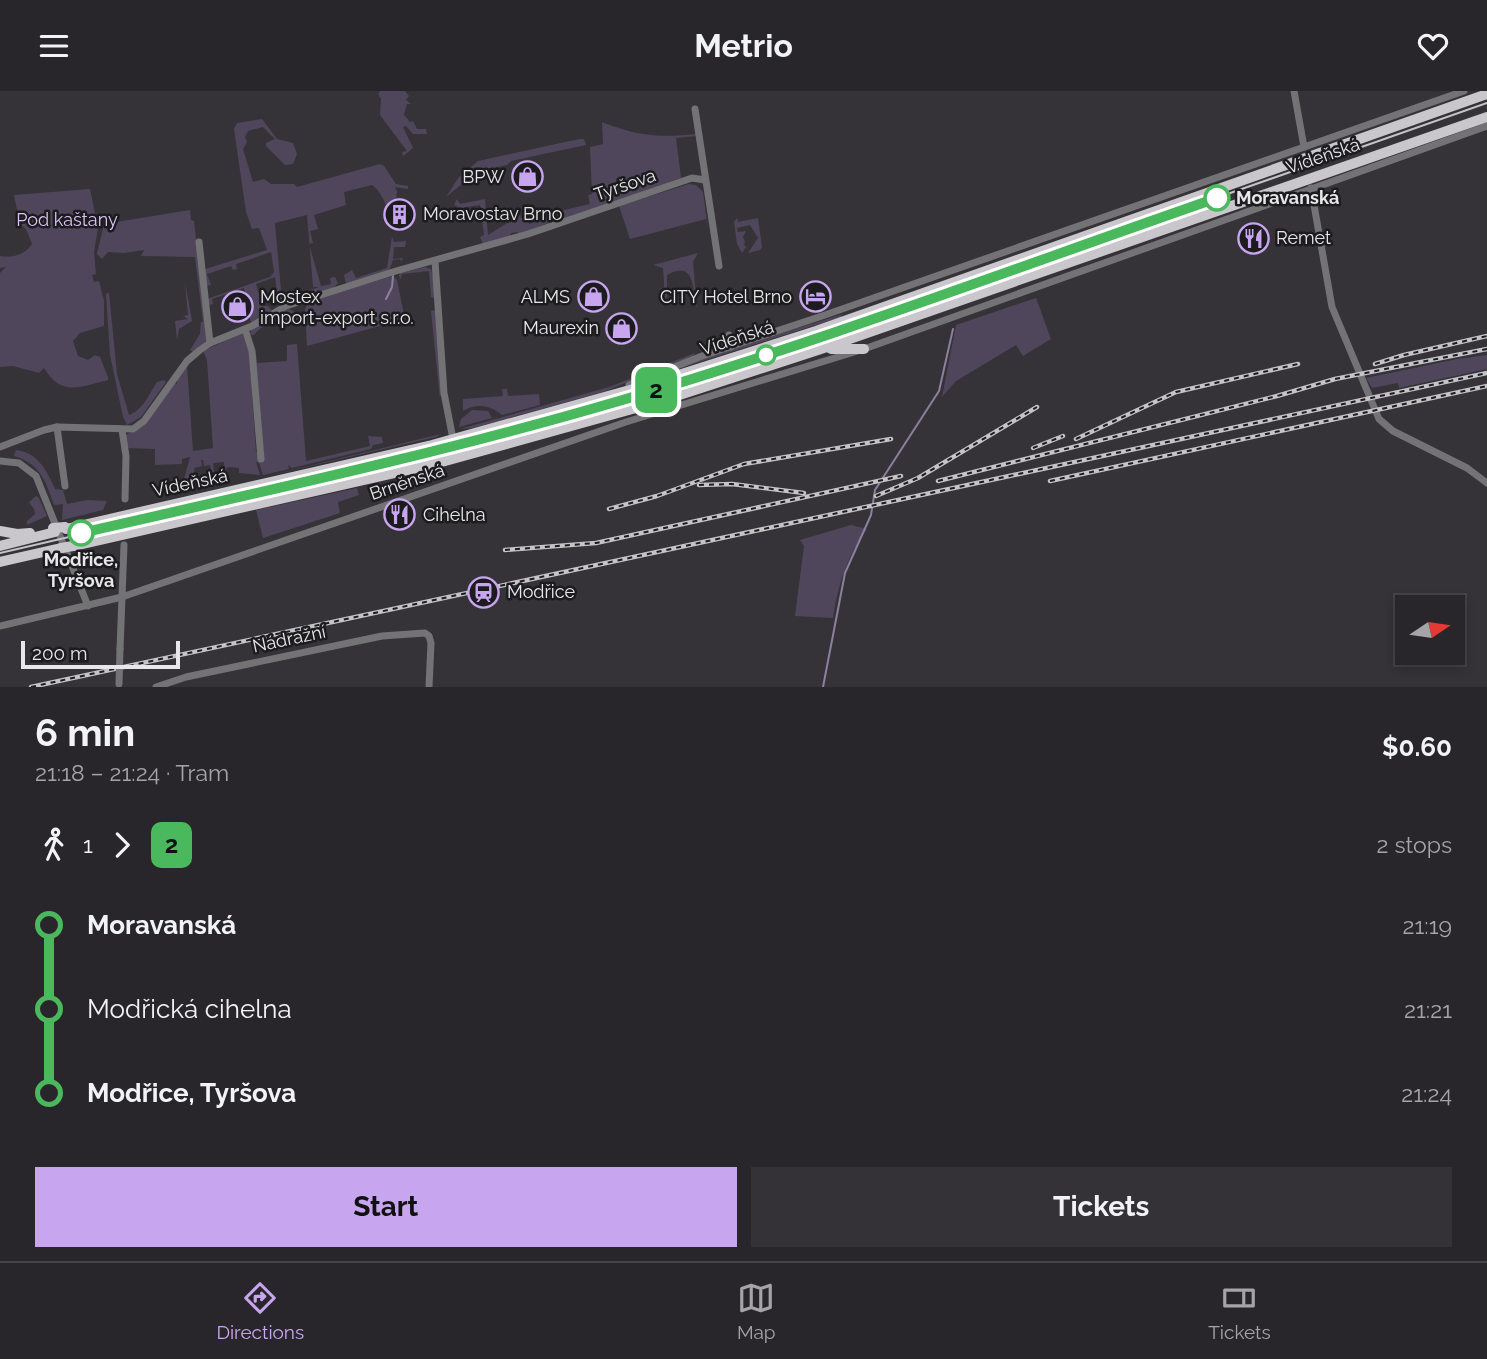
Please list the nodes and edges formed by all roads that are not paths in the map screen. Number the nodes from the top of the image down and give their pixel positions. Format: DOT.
graph roads {
  1 [pos="1294,91"];
  2 [pos="1464,91"];
  3 [pos="1487,94"];
  4 [pos="695,109"];
  5 [pos="1487,117"];
  6 [pos="1487,126"];
  7 [pos="1304,147"];
  8 [pos="705,180"];
  9 [pos="1311,188"];
  10 [pos="199,242"];
  11 [pos="435,261"];
  12 [pos="719,266"];
  13 [pos="245,329"];
  14 [pos="729,335"];
  15 [pos="210,343"];
  16 [pos="731,347"];
  17 [pos="821,349"];
  18 [pos="864,349"];
  19 [pos="590,400"];
  20 [pos="57,427"];
  21 [pos="122,430"];
  22 [pos="453,439"];
  23 [pos="0,447"];
  24 [pos="261,459"];
  25 [pos="0,461"];
  26 [pos="1487,483"];
  27 [pos="65,486"];
  28 [pos="125,499"];
  29 [pos="60,529"];
  30 [pos="0,531"];
  31 [pos="124,545"];
  32 [pos="0,546"];
  33 [pos="0,562"];
  34 [pos="122,597"];
  35 [pos="88,606"];
  36 [pos="0,626"];
  37 [pos="119,685"];
  38 [pos="156,687"];
  39 [pos="429,687"];
  1 -- 7 [label="street"];
  2 -- 7 [label="street, Vídeňská"];
  3 -- 19 [label="highway, Vídeňská"];
  4 -- 8 [label="street"];
  5 -- 17 [label="highway, Vídeňská"];
  6 -- 9 [label="street, Vídeňská"];
  7 -- 16 [label="street, Vídeňská"];
  8 -- 11 [label="street, Tyršova"];
  8 -- 12 [label="street"];
  9 -- 18 [label="street, Vídeňská"];
  9 -- 26 [label="street"];
  10 -- 15 [label="street"];
  11 -- 13 [label="street, Tyršova"];
  11 -- 22 [label="street"];
  13 -- 15 [label="street, Tyršova"];
  13 -- 24 [label="street"];
  14 -- 16 [label="street"];
  15 -- 21 [label="street, Tyršova"];
  16 -- 19 [label="street, Vídeňská"];
  17 -- 18 [label="highway"];
  17 -- 33 [label="highway, Vídeňská"];
  18 -- 34 [label="street, Brněnská"];
  19 -- 22 [label="highway, Vídeňská"];
  20 -- 21 [label="street"];
  20 -- 23 [label="street"];
  20 -- 27 [label="street"];
  21 -- 28 [label="street"];
  22 -- 29 [label="highway, Vídeňská"];
  25 -- 35 [label="street"];
  29 -- 30 [label="highway"];
  29 -- 32 [label="highway, Vídeňská"];
  31 -- 34 [label="street"];
  34 -- 35 [label="street, Brněnská"];
  34 -- 37 [label="street, bridge"];
  35 -- 36 [label="street, Brněnská"];
  38 -- 39 [label="street, Nádražní"];
}
